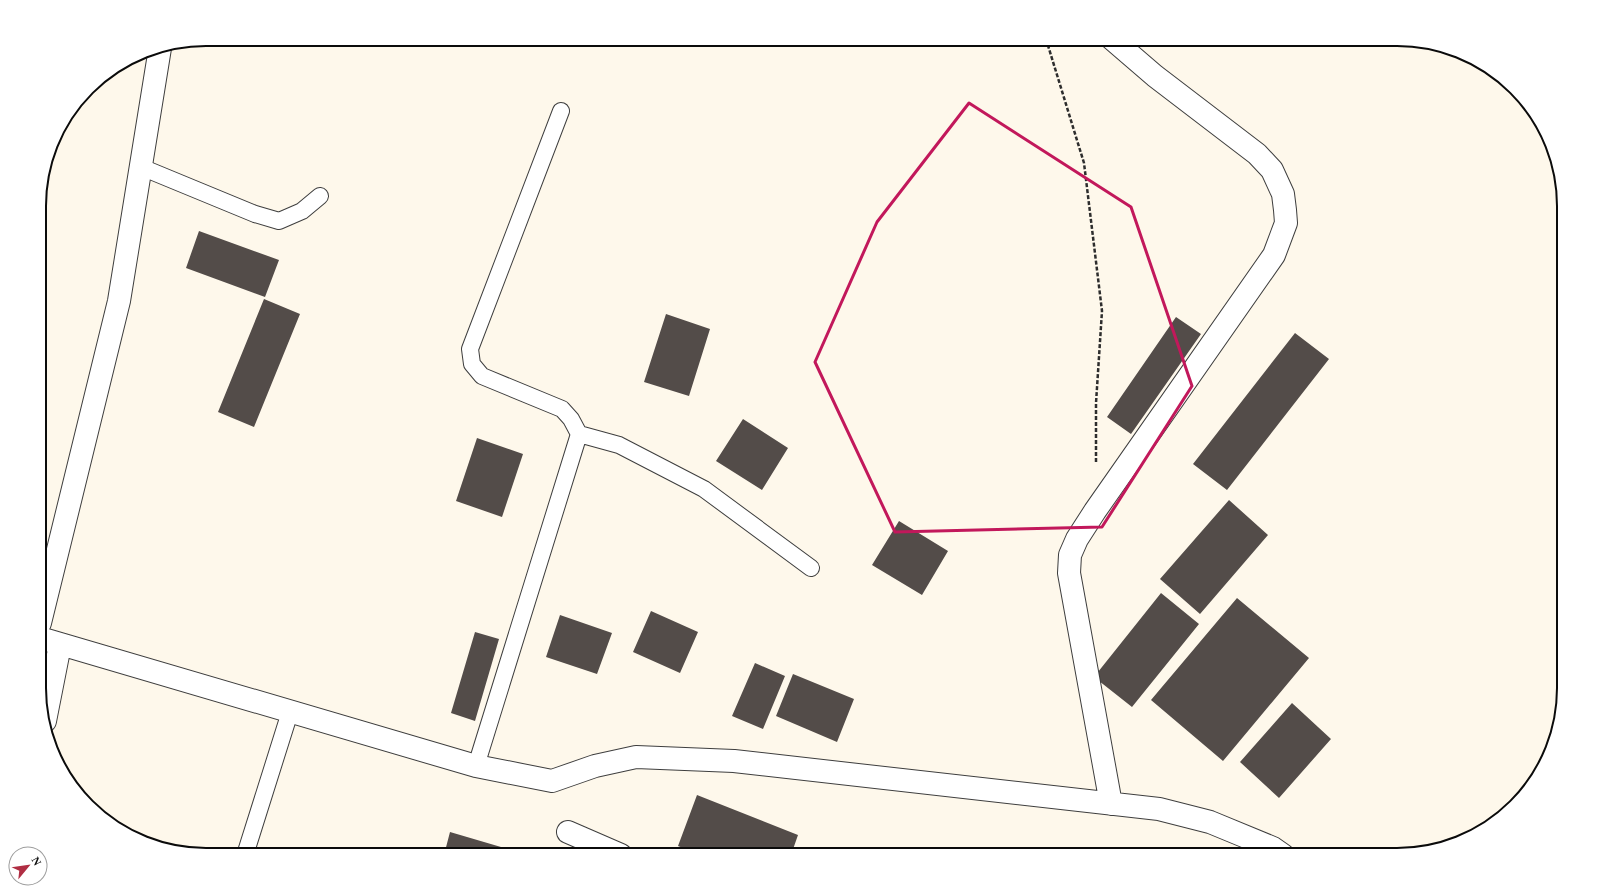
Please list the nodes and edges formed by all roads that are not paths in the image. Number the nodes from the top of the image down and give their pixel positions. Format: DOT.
graph roads {
  1 [pos="1120,46"];
  2 [pos="159,53"];
  3 [pos="561,111"];
  4 [pos="141,167"];
  5 [pos="320,196"];
  6 [pos="579,434"];
  7 [pos="811,568"];
  8 [pos="46,599"];
  9 [pos="50,642"];
  10 [pos="46,701"];
  11 [pos="290,712"];
  12 [pos="476,766"];
  13 [pos="1111,804"];
  14 [pos="568,832"];
  15 [pos="247,848"];
  16 [pos="605,848"];
  17 [pos="1273,848"];
  1 -- 13 [label="street"];
  2 -- 4 [label="street"];
  3 -- 6 [label="lane"];
  4 -- 5 [label="lane"];
  4 -- 8 [label="street"];
  6 -- 7 [label="lane"];
  6 -- 12 [label="lane"];
  9 -- 10 [label="street"];
  9 -- 11 [label="street"];
  11 -- 12 [label="street"];
  11 -- 15 [label="lane"];
  12 -- 13 [label="street"];
  13 -- 17 [label="street"];
  14 -- 16 [label="street"];
}
